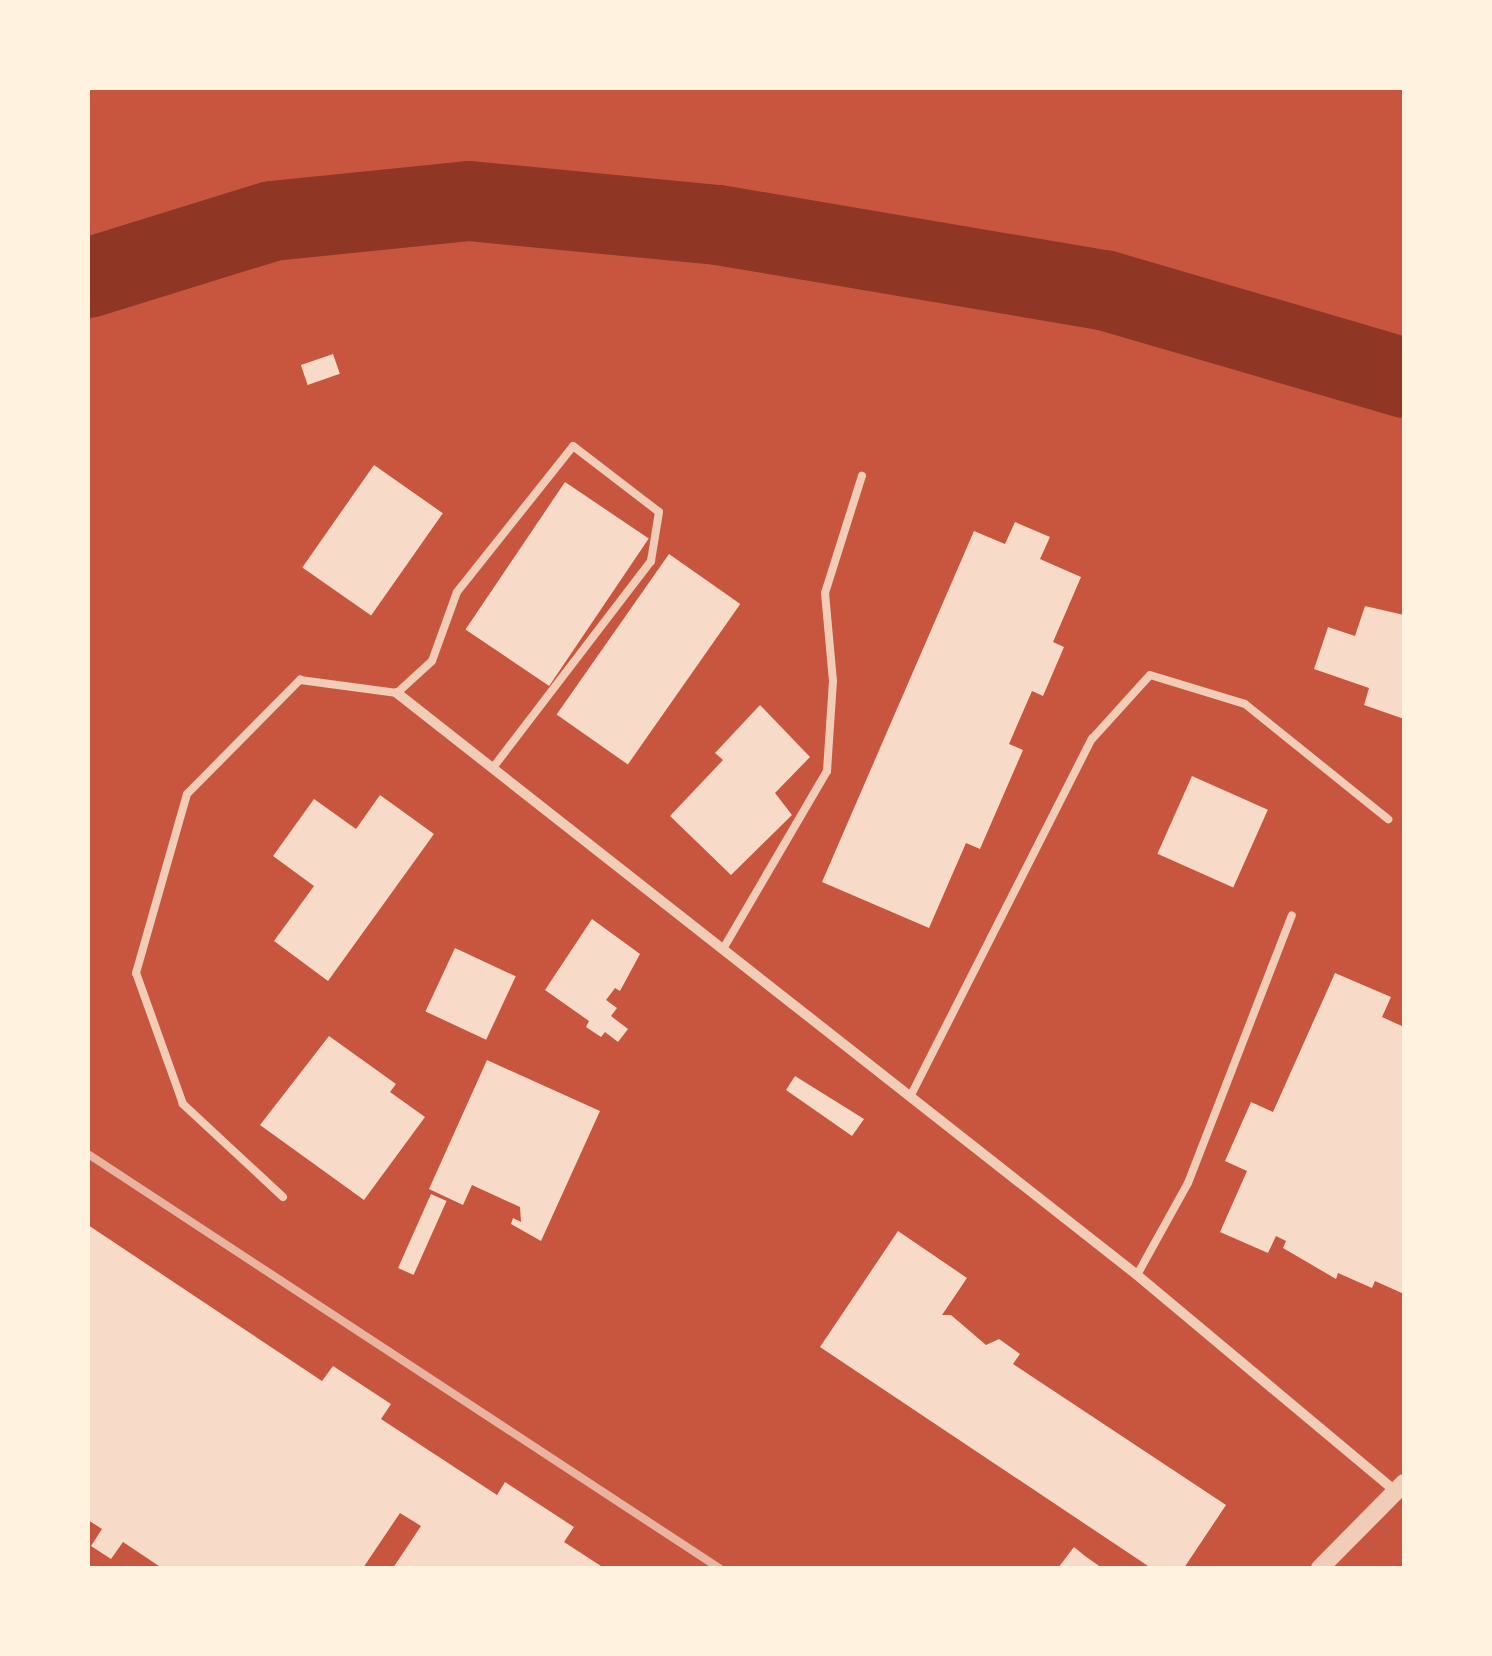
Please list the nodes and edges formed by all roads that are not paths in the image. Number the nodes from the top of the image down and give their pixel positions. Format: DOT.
graph roads {
  1 [pos="862,476"];
  2 [pos="398,693"];
  3 [pos="493,768"];
  4 [pos="1388,819"];
  5 [pos="1292,915"];
  6 [pos="723,949"];
  7 [pos="910,1097"];
  8 [pos="283,1197"];
  9 [pos="1137,1275"];
  10 [pos="1399,1486"];
  11 [pos="1320,1568"];
  1 -- 6 [label="lane"];
  2 -- 3 [label="street"];
  2 -- 3 [label="lane"];
  2 -- 8 [label="lane"];
  3 -- 6 [label="street"];
  4 -- 7 [label="lane"];
  5 -- 9 [label="lane"];
  6 -- 7 [label="street"];
  7 -- 9 [label="street"];
  9 -- 10 [label="street"];
  10 -- 11 [label="street"];
}
